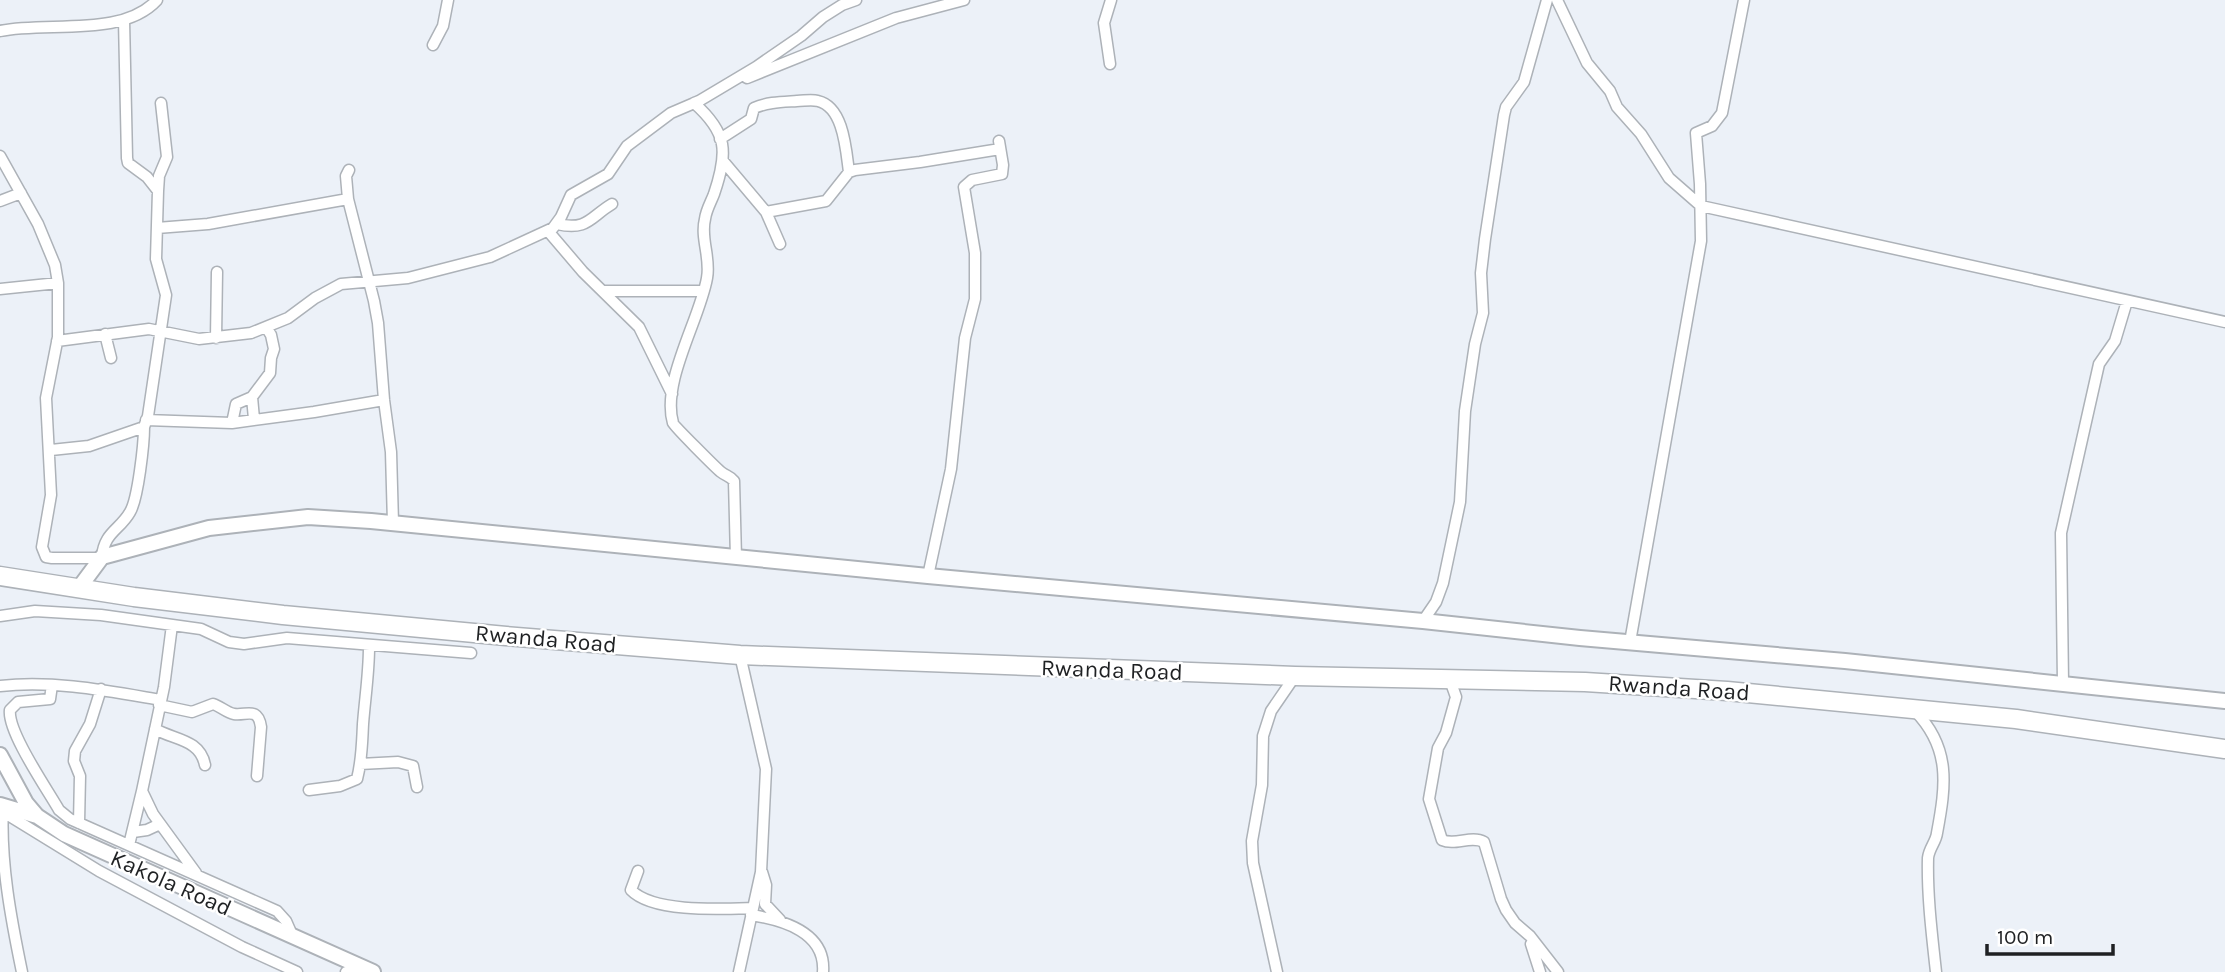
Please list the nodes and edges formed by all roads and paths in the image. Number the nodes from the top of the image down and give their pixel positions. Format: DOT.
graph roads {
  1 [pos="157,0"];
  2 [pos="449,0"];
  3 [pos="964,0"];
  4 [pos="1111,0"];
  5 [pos="1547,0"];
  6 [pos="1557,0"];
  7 [pos="1744,0"];
  8 [pos="851,1"];
  9 [pos="124,20"];
  10 [pos="0,31"];
  11 [pos="433,45"];
  12 [pos="1110,64"];
  13 [pos="697,102"];
  14 [pos="161,103"];
  15 [pos="720,139"];
  16 [pos="0,156"];
  17 [pos="723,162"];
  18 [pos="349,170"];
  19 [pos="849,172"];
  20 [pos="158,191"];
  21 [pos="22,193"];
  22 [pos="348,200"];
  23 [pos="0,201"];
  24 [pos="612,204"];
  25 [pos="1701,206"];
  26 [pos="766,212"];
  27 [pos="557,224"];
  28 [pos="158,228"];
  29 [pos="548,231"];
  30 [pos="780,244"];
  31 [pos="217,272"];
  32 [pos="369,282"];
  33 [pos="58,283"];
  34 [pos="0,289"];
  35 [pos="604,291"];
  36 [pos="703,291"];
  37 [pos="2127,301"];
  38 [pos="2225,322"];
  39 [pos="266,327"];
  40 [pos="161,332"];
  41 [pos="105,334"];
  42 [pos="216,338"];
  43 [pos="57,341"];
  44 [pos="111,358"];
  45 [pos="672,394"];
  46 [pos="252,397"];
  47 [pos="384,400"];
  48 [pos="254,418"];
  49 [pos="232,423"];
  50 [pos="145,424"];
  51 [pos="51,450"];
  52 [pos="393,523"];
  53 [pos="102,558"];
  54 [pos="736,558"];
  55 [pos="0,576"];
  56 [pos="929,576"];
  57 [pos="79,588"];
  58 [pos="134,597"];
  59 [pos="0,616"];
  60 [pos="137,620"];
  61 [pos="1423,621"];
  62 [pos="172,625"];
  63 [pos="1630,642"];
  64 [pos="369,647"];
  65 [pos="471,653"];
  66 [pos="740,655"];
  67 [pos="1295,676"];
  68 [pos="1450,680"];
  69 [pos="2063,683"];
  70 [pos="52,685"];
  71 [pos="0,687"];
  72 [pos="101,689"];
  73 [pos="2225,701"];
  74 [pos="160,702"];
  75 [pos="1914,710"];
  76 [pos="155,729"];
  77 [pos="2225,749"];
  78 [pos="0,755"];
  79 [pos="360,764"];
  80 [pos="205,765"];
  81 [pos="257,776"];
  82 [pos="416,787"];
  83 [pos="142,790"];
  84 [pos="309,790"];
  85 [pos="2,808"];
  86 [pos="37,816"];
  87 [pos="79,823"];
  88 [pos="160,824"];
  89 [pos="133,832"];
  90 [pos="129,845"];
  91 [pos="761,867"];
  92 [pos="638,871"];
  93 [pos="198,876"];
  94 [pos="752,912"];
  95 [pos="783,922"];
  96 [pos="1528,933"];
  97 [pos="293,937"];
  98 [pos="371,971"];
  99 [pos="22,972"];
  100 [pos="296,972"];
  101 [pos="346,972"];
  102 [pos="739,972"];
  103 [pos="823,972"];
  104 [pos="1276,972"];
  105 [pos="1539,972"];
  106 [pos="1558,972"];
  107 [pos="1936,972"];
  1 -- 9 [label="street"];
  2 -- 11 [label="street"];
  3 -- 13 [label="street"];
  4 -- 12 [label="street"];
  5 -- 61 [label="street"];
  6 -- 25 [label="street"];
  7 -- 25 [label="street"];
  8 -- 13 [label="street"];
  9 -- 10 [label="street"];
  9 -- 20 [label="street"];
  13 -- 15 [label="street"];
  13 -- 27 [label="street"];
  14 -- 20 [label="street"];
  15 -- 17 [label="street"];
  15 -- 19 [label="street"];
  16 -- 21 [label="street"];
  17 -- 26 [label="street"];
  17 -- 36 [label="street"];
  18 -- 22 [label="street"];
  19 -- 26 [label="street"];
  19 -- 56 [label="street"];
  20 -- 28 [label="street"];
  21 -- 23 [label="street"];
  21 -- 33 [label="street"];
  22 -- 28 [label="street"];
  22 -- 32 [label="street"];
  24 -- 27 [label="street"];
  25 -- 37 [label="street"];
  25 -- 63 [label="street"];
  26 -- 30 [label="street"];
  27 -- 29 [label="street"];
  28 -- 40 [label="street"];
  29 -- 32 [label="street"];
  29 -- 35 [label="street"];
  31 -- 42 [label="street"];
  32 -- 39 [label="street"];
  32 -- 47 [label="street"];
  33 -- 34 [label="street"];
  33 -- 43 [label="street"];
  35 -- 36 [label="street"];
  35 -- 45 [label="street"];
  36 -- 45 [label="street"];
  37 -- 38 [label="street"];
  37 -- 69 [label="street"];
  39 -- 42 [label="street"];
  39 -- 46 [label="street"];
  40 -- 41 [label="street"];
  40 -- 42 [label="street"];
  40 -- 50 [label="street"];
  41 -- 43 [label="street"];
  41 -- 44 [label="street"];
  43 -- 51 [label="street"];
  45 -- 54 [label="street"];
  46 -- 48 [label="street"];
  46 -- 49 [label="street"];
  47 -- 48 [label="street"];
  47 -- 52 [label="street"];
  48 -- 49 [label="street"];
  49 -- 50 [label="street"];
  50 -- 51 [label="street"];
  50 -- 53 [label="street"];
  51 -- 53 [label="street"];
  52 -- 53 [label="street"];
  52 -- 54 [label="street"];
  53 -- 57 [label="street"];
  54 -- 56 [label="street"];
  55 -- 57 [label="highway, Rwanda Road"];
  56 -- 61 [label="street"];
  57 -- 58 [label="highway, Rwanda Road"];
  58 -- 60 [label="street"];
  58 -- 66 [label="highway, Rwanda Road"];
  59 -- 60 [label="street"];
  60 -- 62 [label="street"];
  61 -- 63 [label="street"];
  62 -- 64 [label="street"];
  62 -- 74 [label="street"];
  63 -- 69 [label="street"];
  64 -- 65 [label="street"];
  64 -- 79 [label="street"];
  66 -- 67 [label="highway, Rwanda Road"];
  66 -- 91 [label="street"];
  67 -- 68 [label="highway, Rwanda Road"];
  67 -- 104 [label="street"];
  68 -- 75 [label="highway, Rwanda Road"];
  68 -- 96 [label="street"];
  69 -- 73 [label="street"];
  70 -- 71 [label="street"];
  70 -- 72 [label="street"];
  70 -- 87 [label="street"];
  72 -- 74 [label="street"];
  72 -- 87 [label="street"];
  74 -- 76 [label="street"];
  74 -- 81 [label="street"];
  75 -- 77 [label="highway, Rwanda Road"];
  75 -- 107 [label="street"];
  76 -- 80 [label="street"];
  76 -- 83 [label="street"];
  78 -- 86 [label="street, Kakola Road"];
  79 -- 82 [label="street"];
  79 -- 84 [label="street"];
  83 -- 88 [label="street"];
  83 -- 89 [label="street"];
  85 -- 86 [label="street"];
  85 -- 99 [label="street"];
  85 -- 100 [label="street"];
  86 -- 97 [label="street, Kakola Road"];
  87 -- 90 [label="street"];
  88 -- 89 [label="street"];
  88 -- 93 [label="street"];
  89 -- 90 [label="street"];
  90 -- 93 [label="street"];
  91 -- 94 [label="street"];
  91 -- 95 [label="street"];
  92 -- 94 [label="street"];
  93 -- 97 [label="street"];
  94 -- 95 [label="street"];
  94 -- 102 [label="street"];
  95 -- 103 [label="street"];
  96 -- 105 [label="street"];
  96 -- 106 [label="street"];
  97 -- 98 [label="street, Kakola Road"];
  98 -- 101 [label="street"];
}
